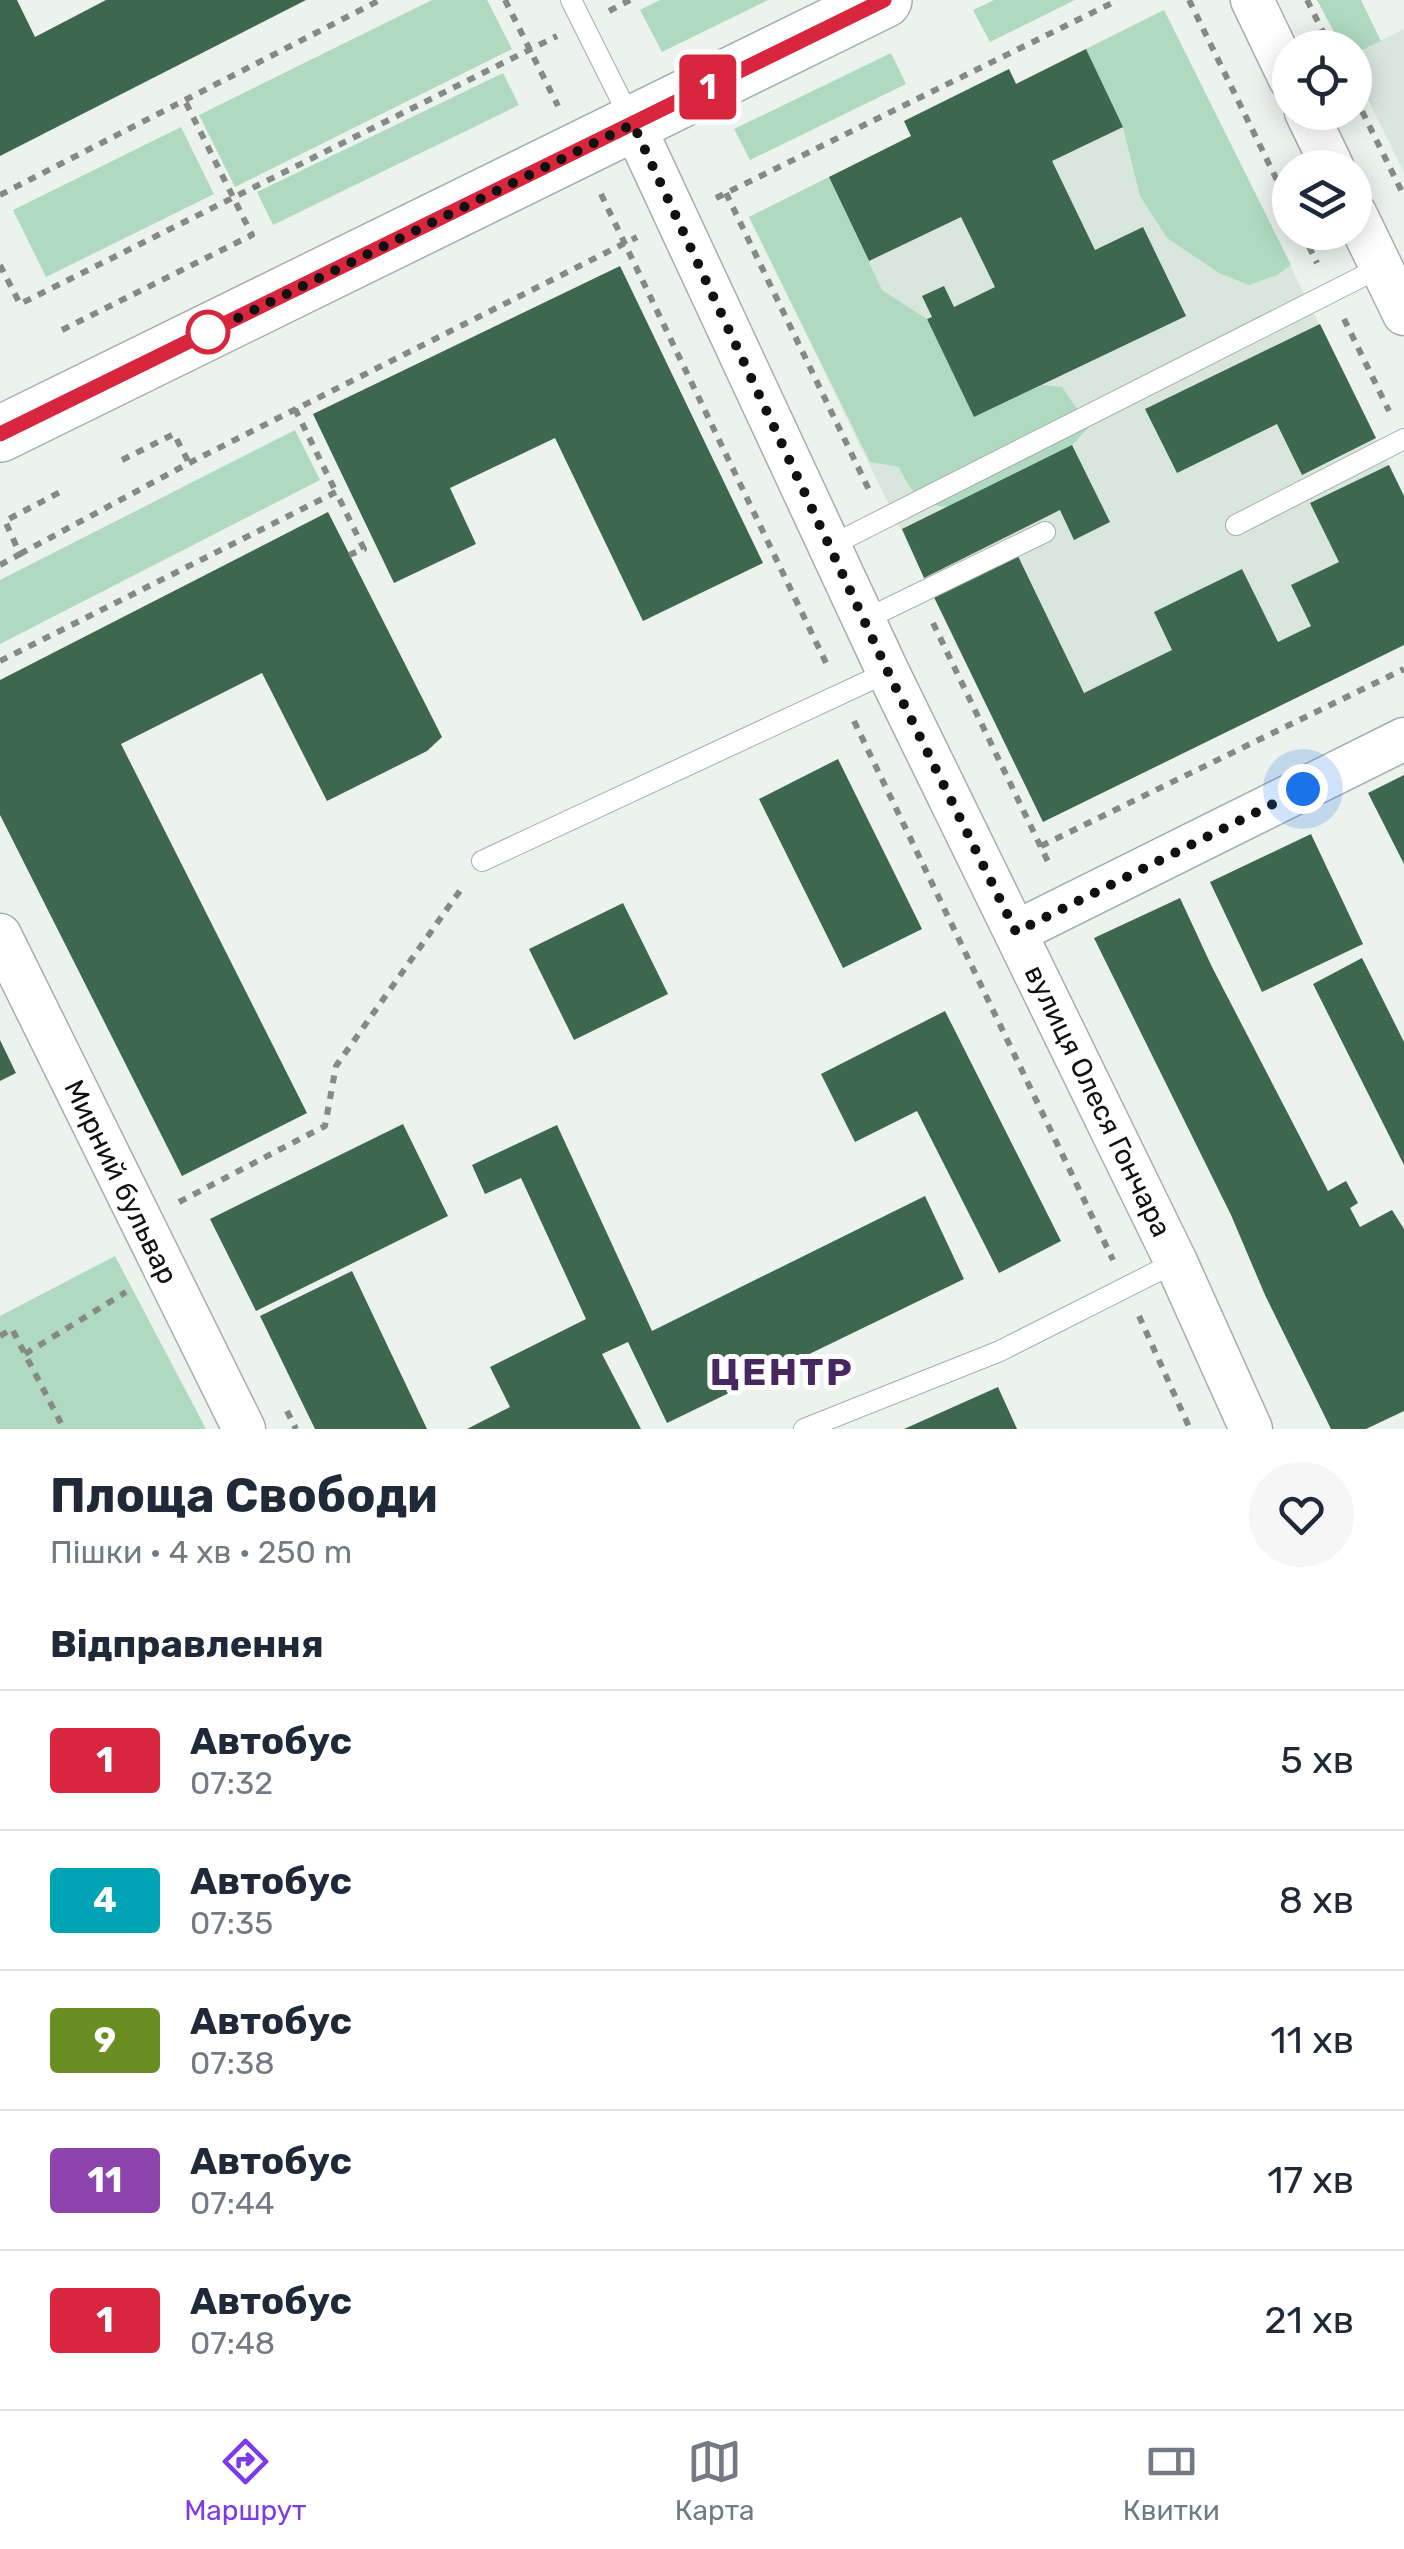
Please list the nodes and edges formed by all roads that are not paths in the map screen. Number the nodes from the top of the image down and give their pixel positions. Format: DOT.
graph roads {
  1 [pos="571,0"];
  2 [pos="884,0"];
  3 [pos="1252,0"];
  4 [pos="1272,42"];
  5 [pos="633,124"];
  6 [pos="1372,248"];
  7 [pos="1381,266"];
  8 [pos="1404,314"];
  9 [pos="1,430"];
  10 [pos="1403,440"];
  11 [pos="1236,525"];
  12 [pos="1045,532"];
  13 [pos="830,546"];
  14 [pos="864,620"];
  15 [pos="888,672"];
  16 [pos="1404,739"];
  17 [pos="482,860"];
  18 [pos="1016,932"];
  19 [pos="0,934"];
  20 [pos="1176,1262"];
  21 [pos="244,1429"];
  22 [pos="804,1429"];
  23 [pos="1251,1429"];
  1 -- 5 [label="lane"];
  2 -- 5 [label="main road"];
  3 -- 4 [label="street"];
  5 -- 9 [label="main road"];
  5 -- 13 [label="street, вулиця Олеся Гончара"];
  6 -- 7 [label="street"];
  7 -- 8 [label="street"];
  7 -- 13 [label="lane"];
  10 -- 11 [label="lane"];
  12 -- 14 [label="lane"];
  13 -- 14 [label="street, вулиця Олеся Гончара"];
  14 -- 15 [label="street, вулиця Олеся Гончара"];
  15 -- 17 [label="lane"];
  15 -- 18 [label="street, вулиця Олеся Гончара"];
  16 -- 18 [label="street"];
  18 -- 20 [label="street, вулиця Олеся Гончара"];
  19 -- 21 [label="street, Мирний бульвар"];
  20 -- 22 [label="lane"];
  20 -- 23 [label="street, вулиця Олеся Гончара"];
}
